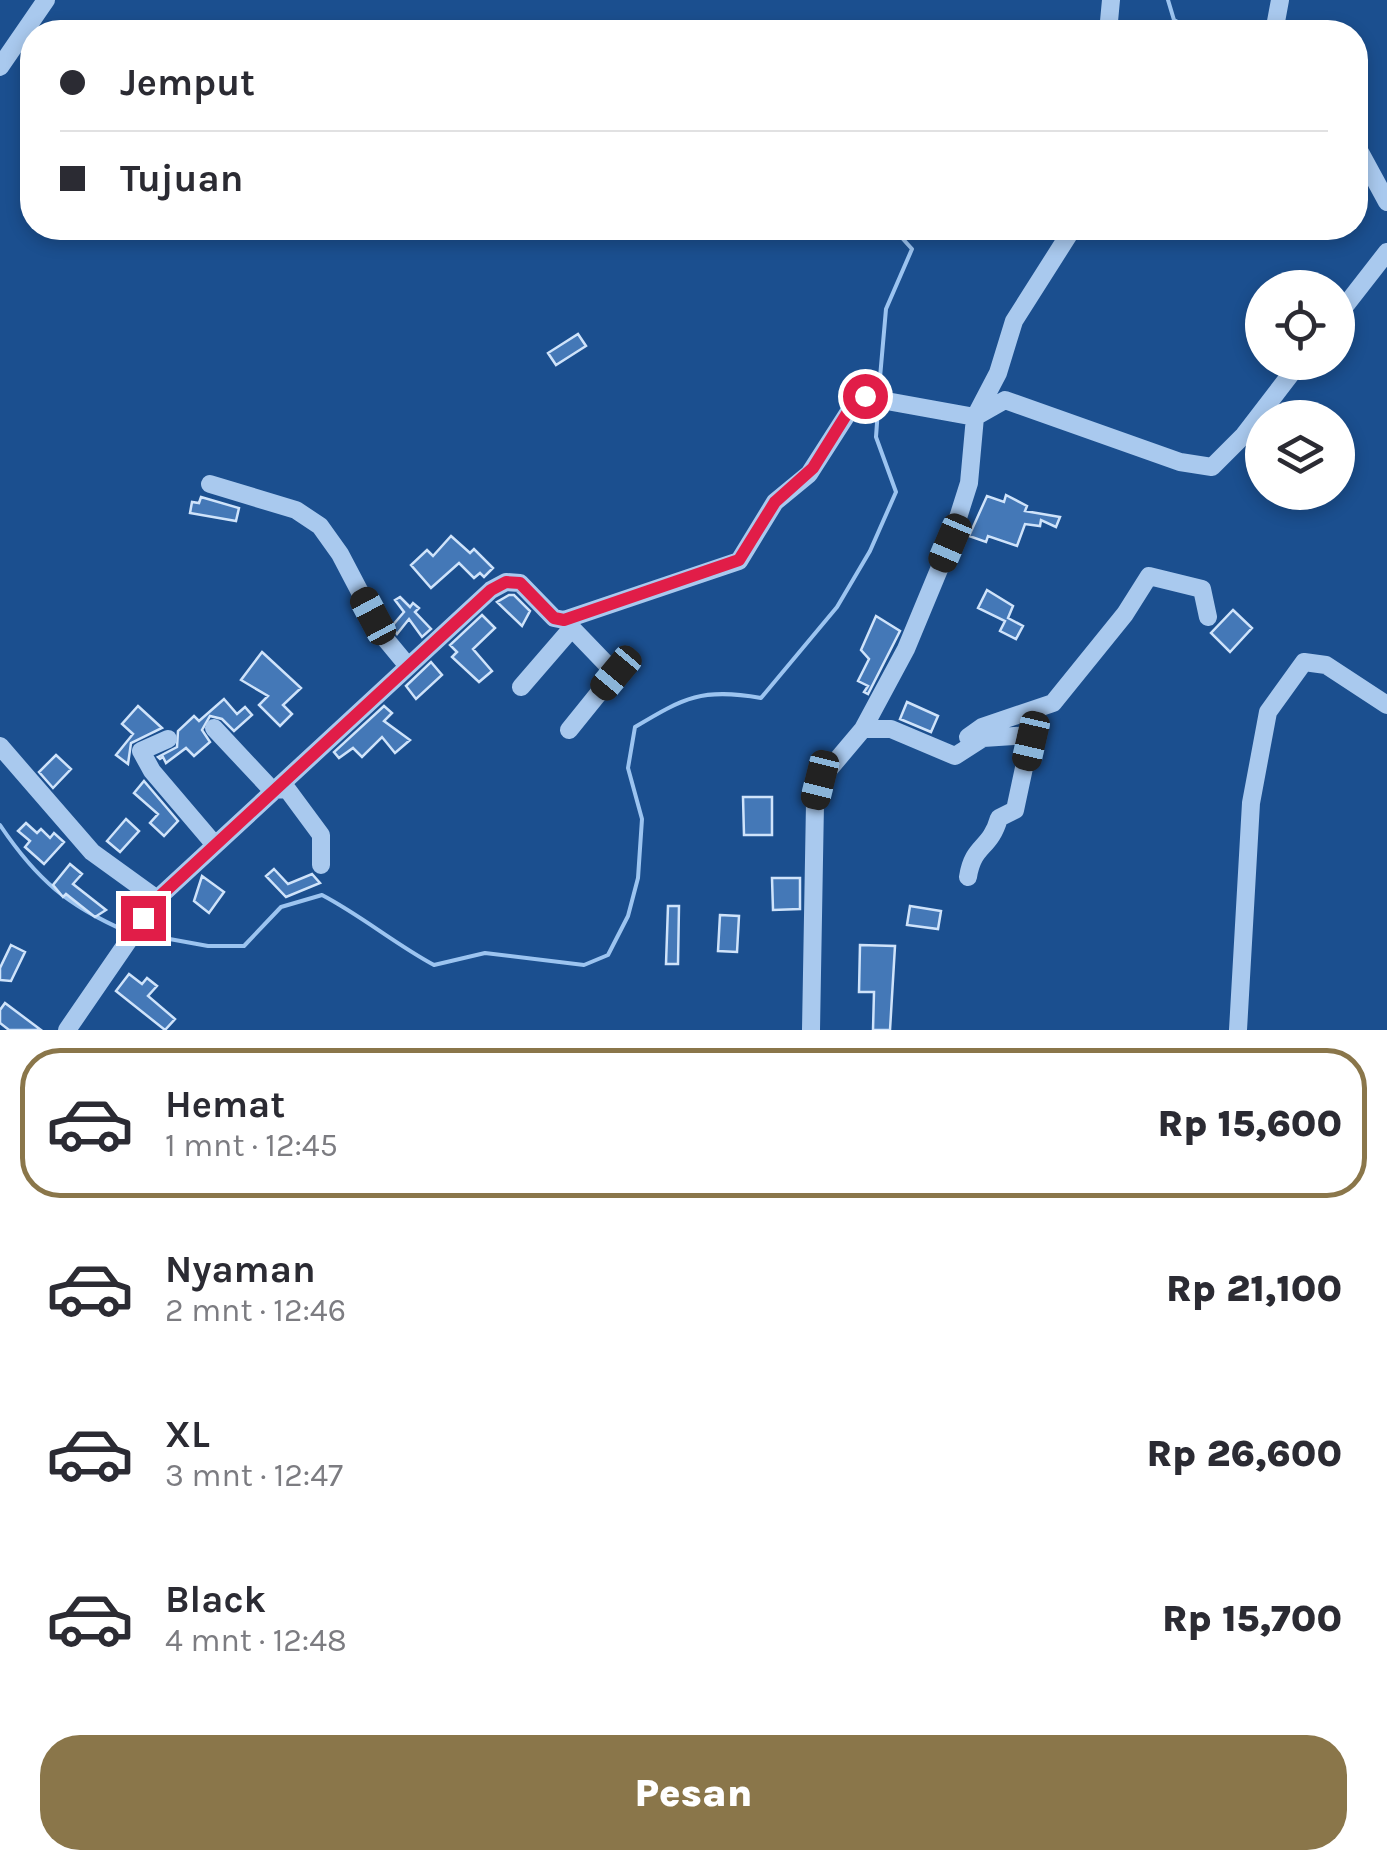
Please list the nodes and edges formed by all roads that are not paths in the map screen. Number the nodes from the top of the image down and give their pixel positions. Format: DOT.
graph roads {
  1 [pos="20,38"];
  2 [pos="0,67"];
  3 [pos="1368,168"];
  4 [pos="1387,202"];
  5 [pos="1064,240"];
  6 [pos="1387,252"];
  7 [pos="1355,293"];
  8 [pos="1286,380"];
  9 [pos="975,418"];
  10 [pos="210,484"];
  11 [pos="1208,618"];
  12 [pos="568,624"];
  13 [pos="408,666"];
  14 [pos="521,686"];
  15 [pos="1387,705"];
  16 [pos="214,728"];
  17 [pos="863,729"];
  18 [pos="568,730"];
  19 [pos="168,739"];
  20 [pos="0,746"];
  21 [pos="948,752"];
  22 [pos="272,790"];
  23 [pos="215,845"];
  24 [pos="321,865"];
  25 [pos="968,877"];
  26 [pos="157,899"];
  27 [pos="67,1030"];
  28 [pos="811,1030"];
  29 [pos="1238,1030"];
  1 -- 2 [label="street"];
  3 -- 4 [label="street"];
  5 -- 9 [label="street"];
  6 -- 7 [label="street"];
  8 -- 9 [label="street"];
  9 -- 12 [label="street"];
  9 -- 17 [label="street"];
  10 -- 13 [label="street"];
  11 -- 21 [label="street"];
  12 -- 13 [label="street"];
  12 -- 14 [label="street"];
  12 -- 18 [label="street"];
  13 -- 22 [label="street"];
  15 -- 29 [label="street"];
  16 -- 22 [label="street"];
  17 -- 21 [label="street"];
  17 -- 28 [label="street"];
  19 -- 23 [label="street"];
  20 -- 26 [label="street"];
  21 -- 25 [label="street"];
  22 -- 23 [label="street"];
  22 -- 24 [label="street"];
  23 -- 26 [label="street"];
  26 -- 27 [label="street"];
}
